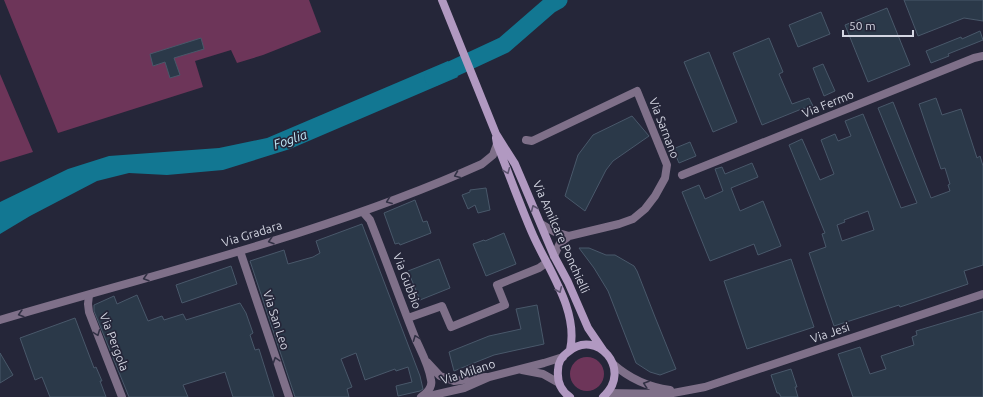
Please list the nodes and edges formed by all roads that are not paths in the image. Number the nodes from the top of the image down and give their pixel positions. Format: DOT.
graph roads {
  1 [pos="442,0"];
  2 [pos="983,56"];
  3 [pos="496,134"];
  4 [pos="526,140"];
  5 [pos="497,144"];
  6 [pos="682,175"];
  7 [pos="363,212"];
  8 [pos="541,224"];
  9 [pos="569,236"];
  10 [pos="240,250"];
  11 [pos="554,256"];
  12 [pos="546,263"];
  13 [pos="983,294"];
  14 [pos="89,295"];
  15 [pos="408,318"];
  16 [pos="0,320"];
  17 [pos="570,350"];
  18 [pos="603,350"];
  19 [pos="563,357"];
  20 [pos="426,361"];
  21 [pos="613,364"];
  22 [pos="519,370"];
  23 [pos="489,377"];
  24 [pos="559,383"];
  25 [pos="683,392"];
  26 [pos="568,396"];
  27 [pos="604,396"];
  28 [pos="122,397"];
  29 [pos="289,397"];
  30 [pos="421,397"];
  31 [pos="424,397"];
  1 -- 3 [label="main road, Via Amilcare Ponchielli"];
  2 -- 6 [label="street, Via Fermo"];
  3 -- 5 [label="main road, Via Amilcare Ponchielli"];
  8 -- 3 [label="main road, Via Amilcare Ponchielli, one-way"];
  4 -- 9 [label="street, Via Sarnano"];
  5 -- 7 [label="street, Via Gradara, one-way"];
  5 -- 12 [label="main road, Via Amilcare Ponchielli, one-way"];
  7 -- 10 [label="street, Via Gradara, one-way"];
  7 -- 15 [label="street, Via Gubbio"];
  8 -- 9 [label="street"];
  8 -- 11 [label="main road, Via Amilcare Ponchielli"];
  9 -- 11 [label="street"];
  10 -- 14 [label="street, Via Gradara, one-way"];
  29 -- 10 [label="street, Via San Leo, one-way"];
  11 -- 18 [label="main road, Via Amilcare Ponchielli"];
  12 -- 15 [label="street"];
  12 -- 17 [label="main road, Via Amilcare Ponchielli, one-way"];
  13 -- 25 [label="street, Via Jesi"];
  14 -- 16 [label="street, Via Gradara, one-way"];
  14 -- 28 [label="street, Via Pergola, one-way"];
  20 -- 15 [label="street, Via Gubbio, one-way"];
  17 -- 18 [label="main road"];
  17 -- 19 [label="main road"];
  18 -- 21 [label="main road, Via Amilcare Ponchielli"];
  19 -- 22 [label="street, Via Milano"];
  19 -- 24 [label="main road"];
  20 -- 23 [label="street, Via Gubbio"];
  20 -- 30 [label="street, Via Gubbio"];
  25 -- 21 [label="street, Via Jesi, one-way"];
  21 -- 27 [label="main road"];
  22 -- 23 [label="street, Via Milano"];
  22 -- 24 [label="street, Via Milano"];
  23 -- 31 [label="street, Via Milano"];
  24 -- 26 [label="main road"];
  25 -- 27 [label="street, Via Jesi"];
}
